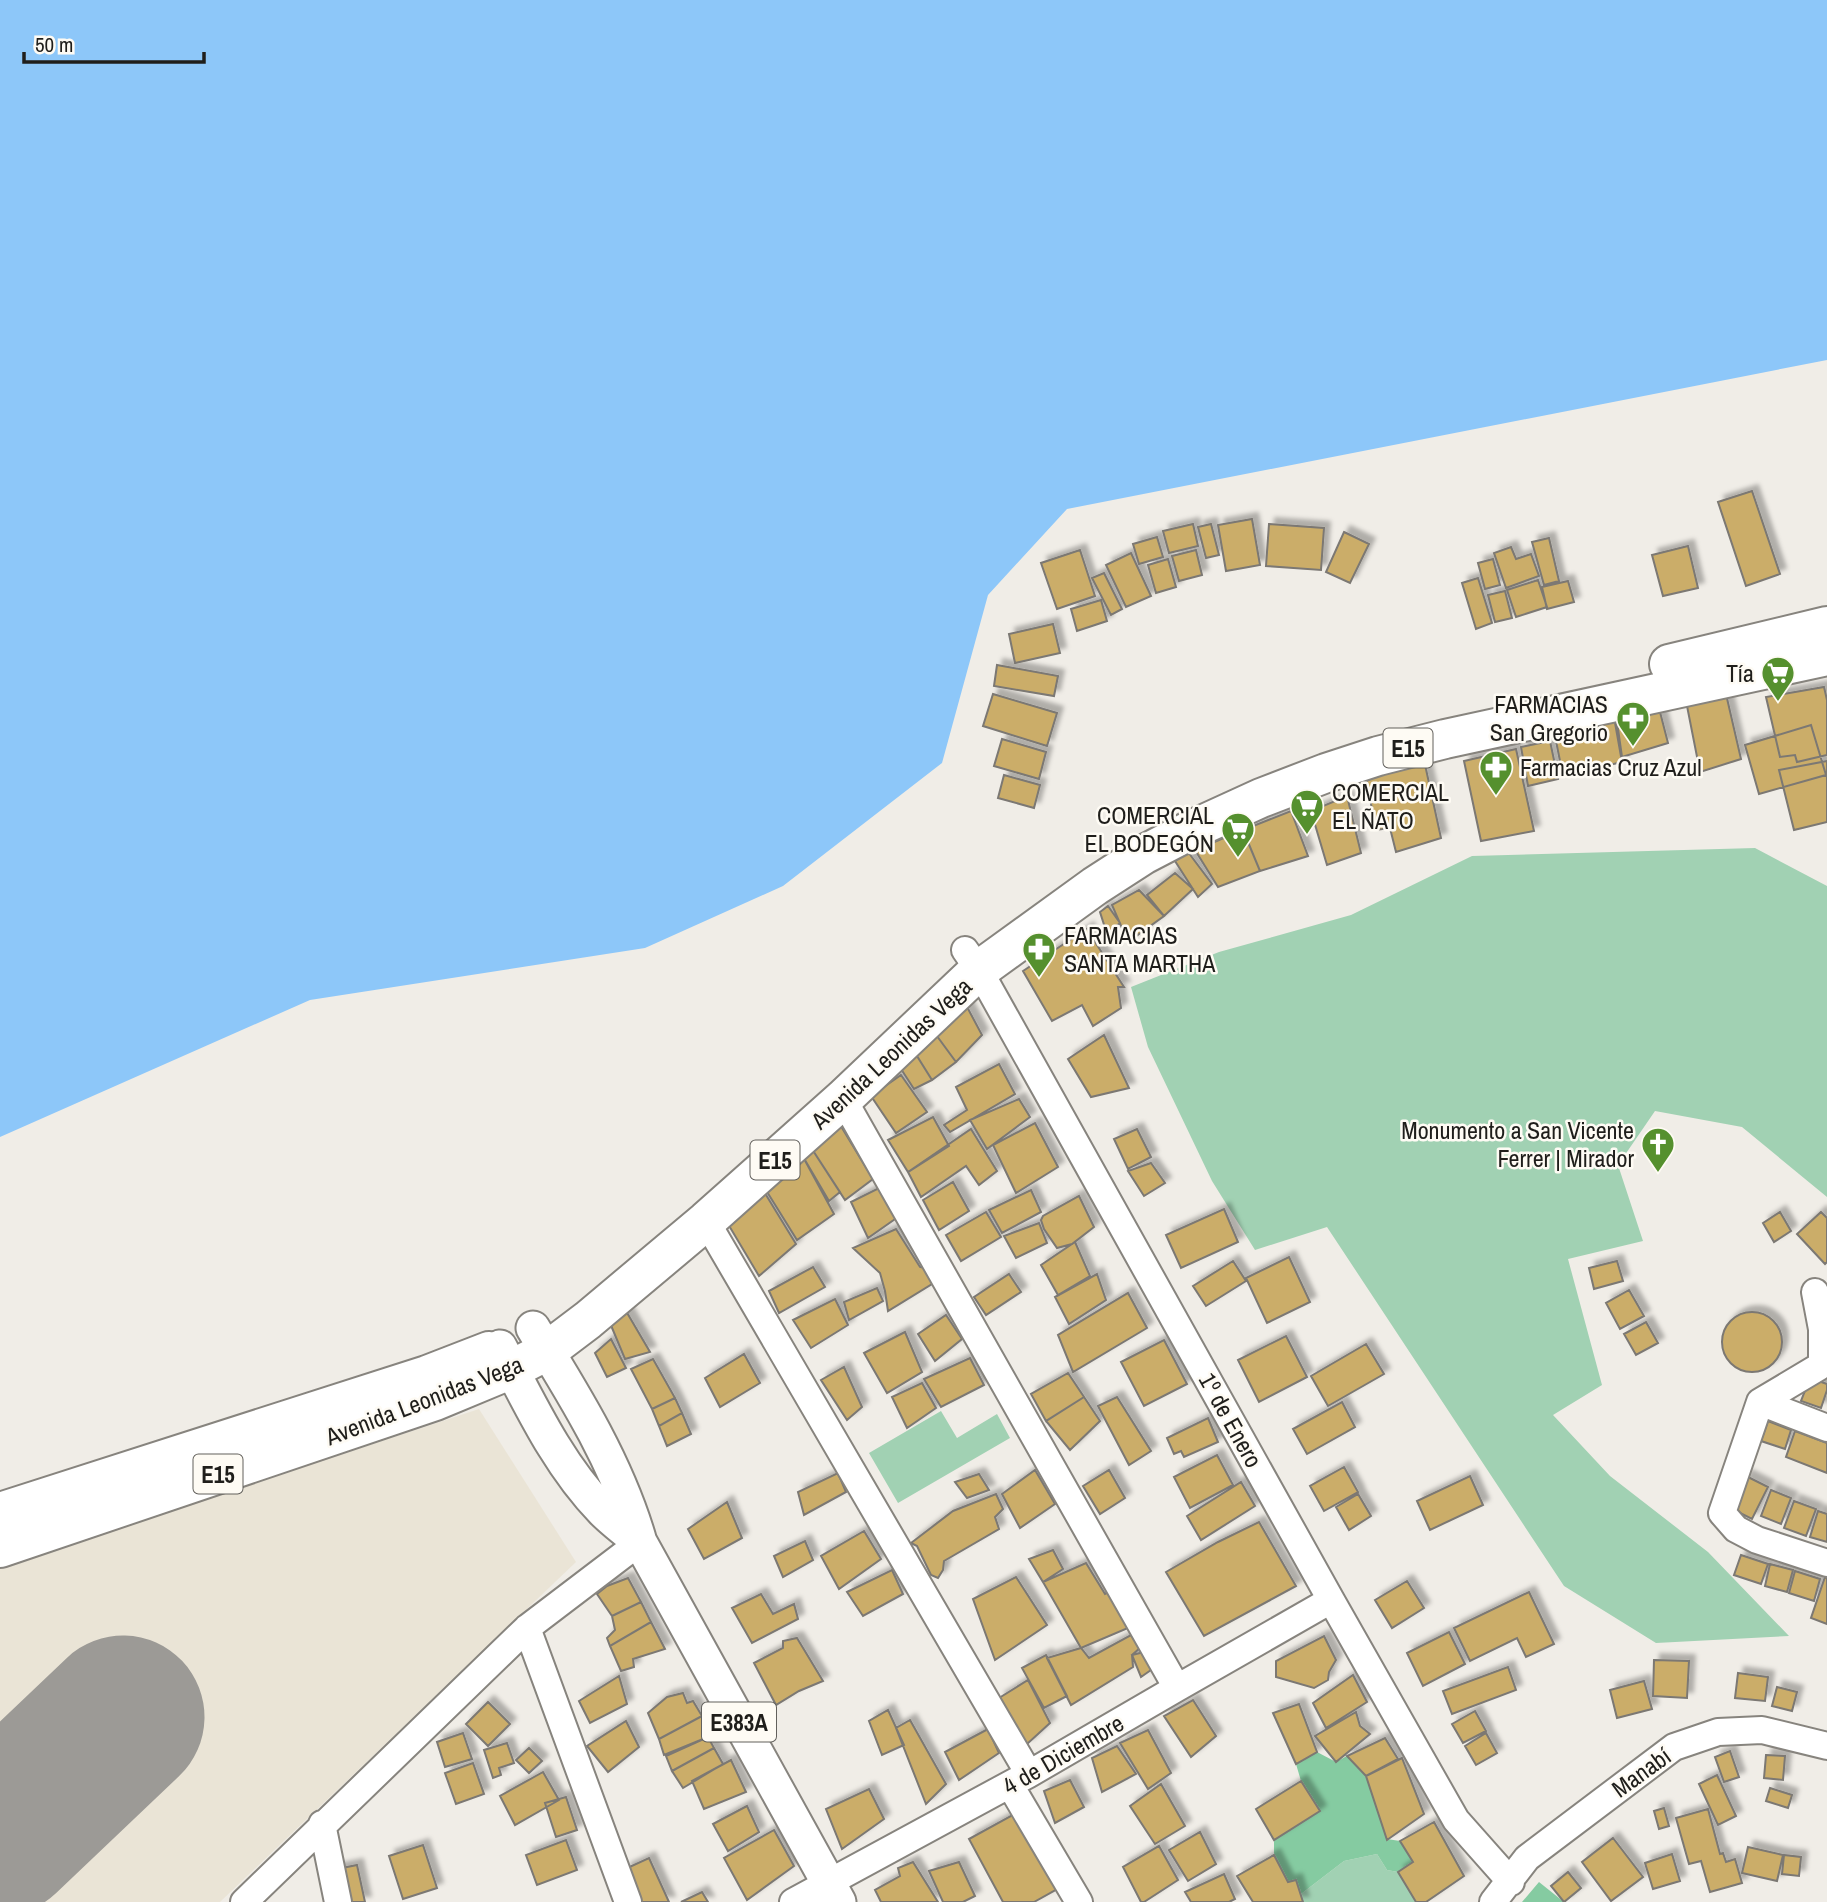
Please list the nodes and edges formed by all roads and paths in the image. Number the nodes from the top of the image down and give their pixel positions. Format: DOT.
graph roads {
  1 [pos="1827,626"];
  2 [pos="1827,656"];
  3 [pos="972,960"];
  4 [pos="843,1099"];
  5 [pos="706,1221"];
  6 [pos="1815,1292"];
  7 [pos="540,1340"];
  8 [pos="506,1358"];
  9 [pos="1824,1366"];
  10 [pos="1760,1402"];
  11 [pos="1827,1428"];
  12 [pos="0,1512"];
  13 [pos="640,1542"];
  14 [pos="0,1548"];
  15 [pos="1827,1563"];
  16 [pos="1331,1600"];
  17 [pos="527,1628"];
  18 [pos="1177,1688"];
  19 [pos="1827,1746"];
  20 [pos="1020,1780"];
  21 [pos="322,1825"];
  22 [pos="1511,1882"];
  23 [pos="834,1892"];
  24 [pos="244,1902"];
  25 [pos="338,1902"];
  26 [pos="628,1902"];
  27 [pos="793,1902"];
  28 [pos="1079,1902"];
  29 [pos="1493,1902"];
  1 -- 3 [label="highway, Avenida Leonidas Vega / E15"];
  2 -- 3 [label="highway, Avenida Leonidas Vega / E15"];
  3 -- 4 [label="highway, Avenida Leonidas Vega / E15"];
  3 -- 7 [label="highway, Avenida Leonidas Vega / E15"];
  3 -- 16 [label="street, 1º de Enero"];
  4 -- 5 [label="highway, Avenida Leonidas Vega / E15"];
  4 -- 18 [label="street"];
  5 -- 7 [label="highway, Avenida Leonidas Vega / E15"];
  5 -- 20 [label="street"];
  6 -- 9 [label="street"];
  7 -- 8 [label="highway, Avenida Leonidas Vega / E15"];
  7 -- 13 [label="main road, E383A"];
  8 -- 12 [label="highway, Avenida Leonidas Vega / E15"];
  8 -- 13 [label="main road, E383A"];
  8 -- 14 [label="highway, Avenida Leonidas Vega / E15"];
  9 -- 10 [label="street"];
  10 -- 11 [label="street"];
  10 -- 15 [label="street"];
  13 -- 17 [label="street"];
  13 -- 23 [label="main road, E383A"];
  16 -- 18 [label="street, 4 de Diciembre"];
  16 -- 22 [label="street, 1º de Enero"];
  17 -- 21 [label="street"];
  17 -- 26 [label="street"];
  18 -- 20 [label="street, 4 de Diciembre"];
  19 -- 22 [label="street, Manabí"];
  20 -- 23 [label="street, 4 de Diciembre"];
  20 -- 28 [label="street"];
  21 -- 24 [label="street"];
  21 -- 25 [label="street"];
  22 -- 29 [label="street, Manabí"];
  23 -- 27 [label="street, 4 de Diciembre"];
}
